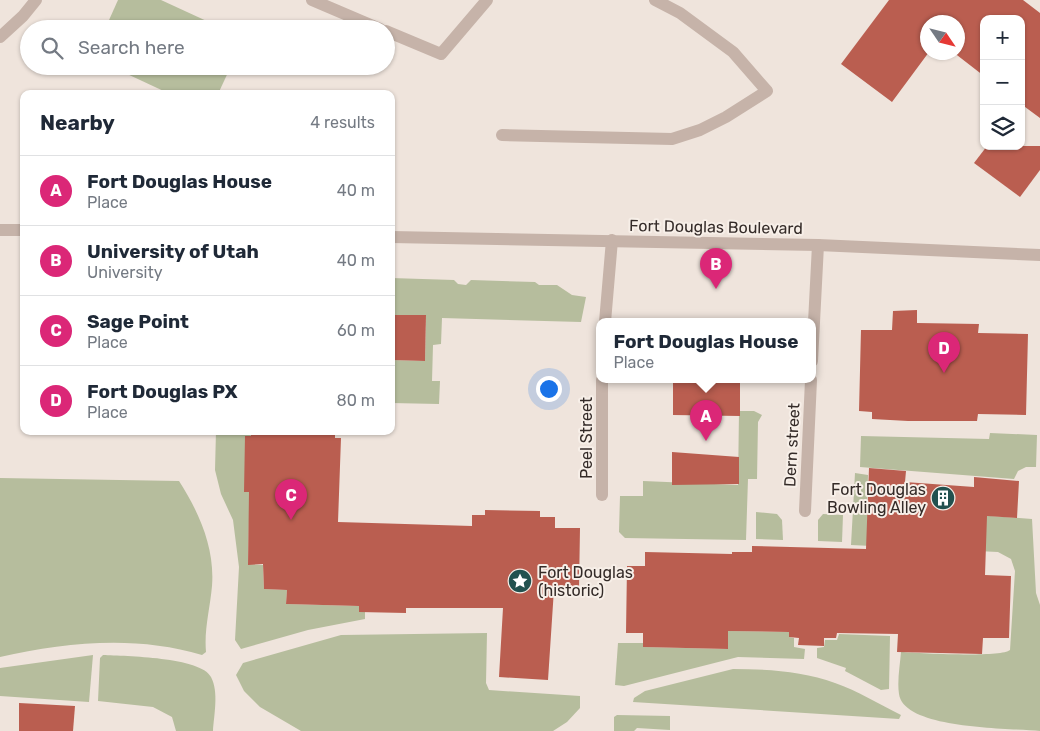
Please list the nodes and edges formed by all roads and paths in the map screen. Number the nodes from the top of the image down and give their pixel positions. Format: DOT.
graph roads {
  1 [pos="36,0"];
  2 [pos="312,0"];
  3 [pos="487,0"];
  4 [pos="655,0"];
  5 [pos="359,20"];
  6 [pos="395,35"];
  7 [pos="0,36"];
  8 [pos="502,135"];
  9 [pos="0,230"];
  10 [pos="20,230"];
  11 [pos="395,237"];
  12 [pos="612,240"];
  13 [pos="818,245"];
  14 [pos="1040,255"];
  15 [pos="605,318"];
  16 [pos="814,318"];
  17 [pos="602,383"];
  18 [pos="811,383"];
  19 [pos="602,495"];
  20 [pos="805,511"];
  1 -- 7 [label="street"];
  2 -- 5 [label="street"];
  3 -- 6 [label="street"];
  4 -- 8 [label="street"];
  9 -- 10 [label="street"];
  11 -- 12 [label="street, Fort Douglas Boulevard"];
  12 -- 13 [label="street, Fort Douglas Boulevard"];
  12 -- 15 [label="street"];
  13 -- 14 [label="street, Fort Douglas Boulevard"];
  13 -- 16 [label="street"];
  17 -- 19 [label="street, Peel Street"];
  18 -- 20 [label="street, Dern street"];
}
